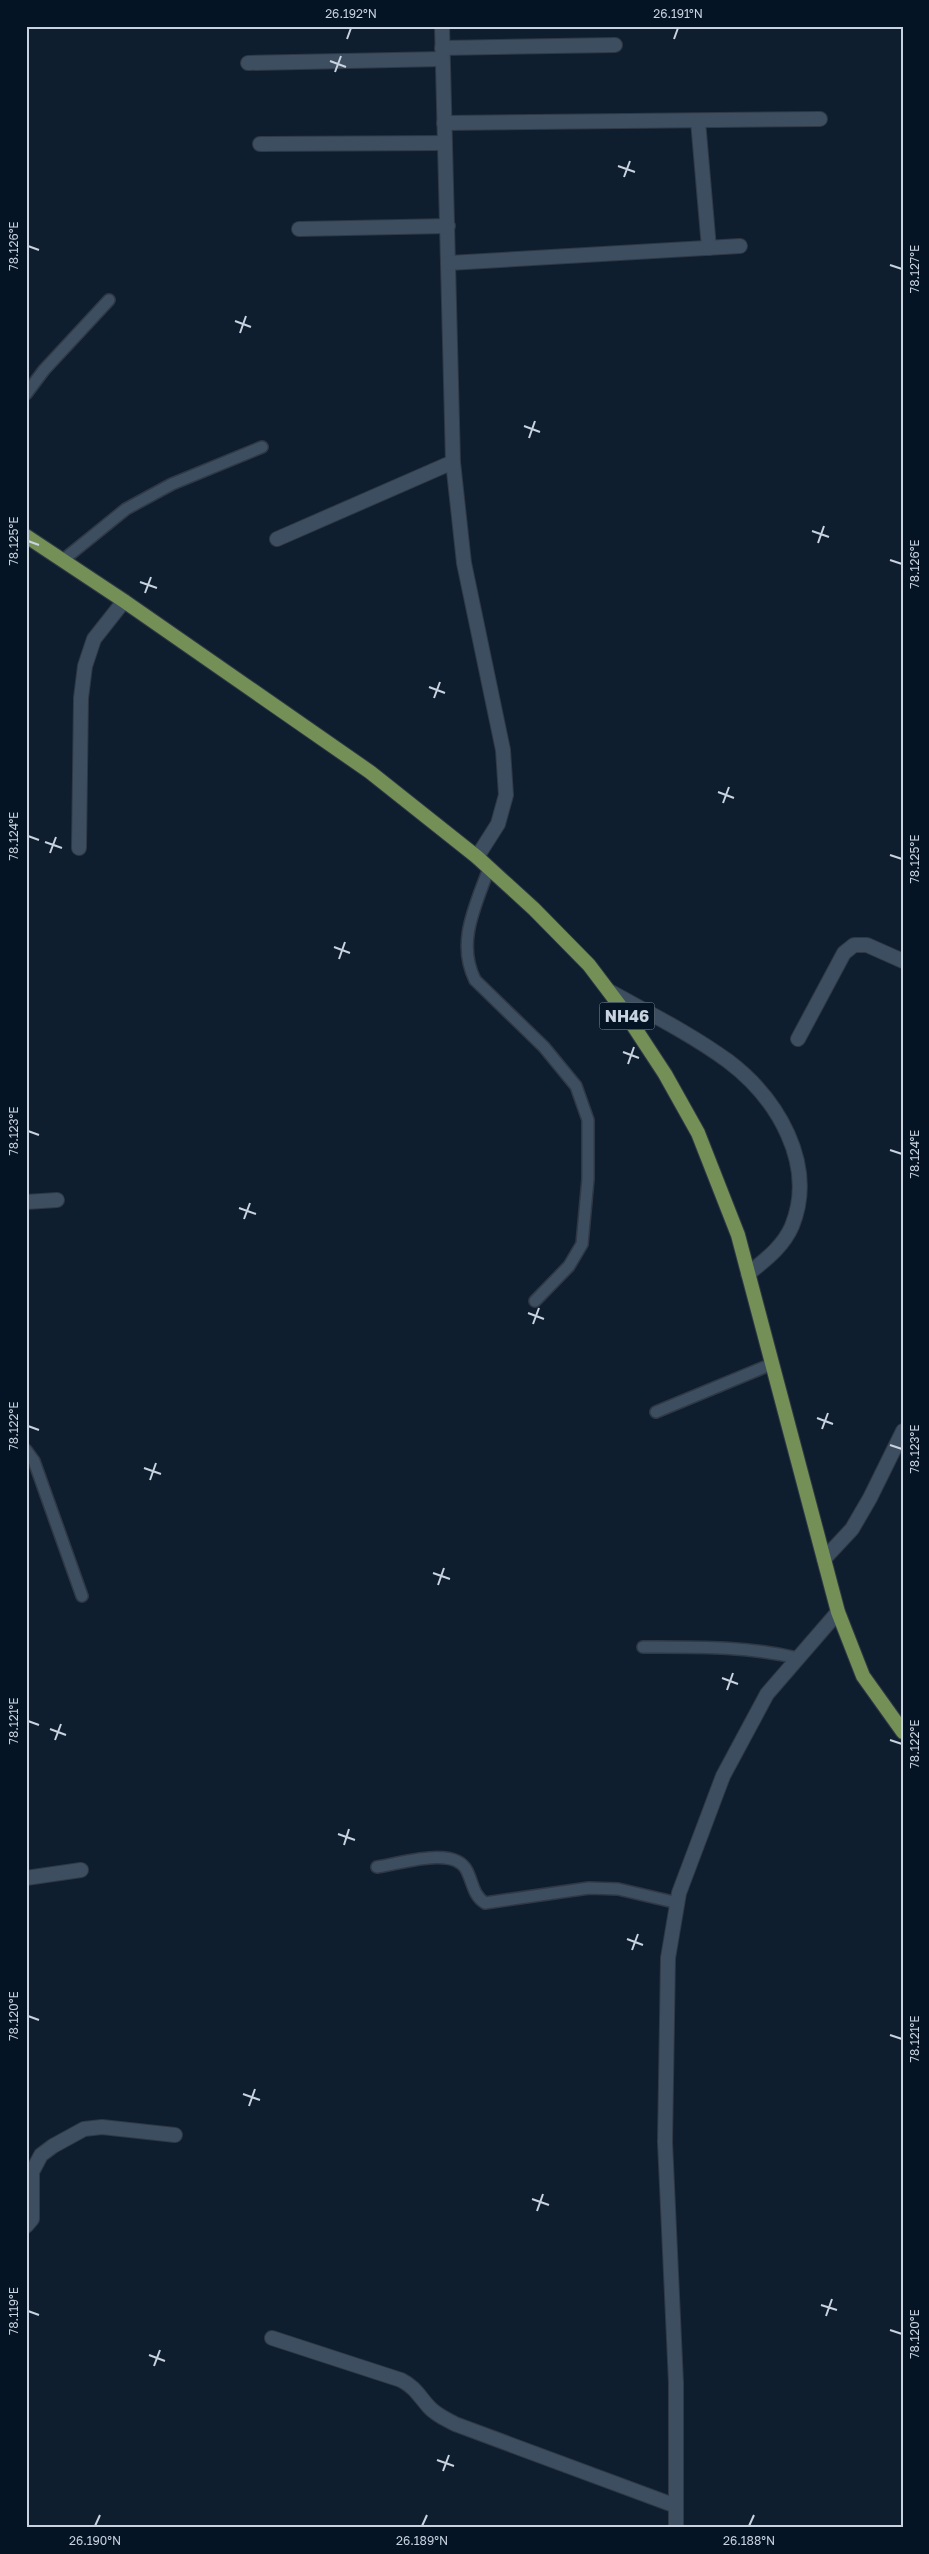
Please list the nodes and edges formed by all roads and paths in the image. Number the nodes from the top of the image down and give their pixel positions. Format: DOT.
graph roads {
  1 [pos="442,26"];
  2 [pos="615,45"];
  3 [pos="442,54"];
  4 [pos="248,63"];
  5 [pos="820,119"];
  6 [pos="698,121"];
  7 [pos="444,123"];
  8 [pos="445,143"];
  9 [pos="260,144"];
  10 [pos="448,226"];
  11 [pos="299,229"];
  12 [pos="740,246"];
  13 [pos="709,248"];
  14 [pos="449,262"];
  15 [pos="109,300"];
  16 [pos="26,394"];
  17 [pos="262,446"];
  18 [pos="453,462"];
  19 [pos="26,536"];
  20 [pos="277,539"];
  21 [pos="63,560"];
  22 [pos="124,601"];
  23 [pos="79,848"];
  24 [pos="477,857"];
  25 [pos="489,868"];
  26 [pos="903,961"];
  27 [pos="608,991"];
  28 [pos="798,1039"];
  29 [pos="56,1200"];
  30 [pos="26,1202"];
  31 [pos="748,1274"];
  32 [pos="535,1300"];
  33 [pos="772,1364"];
  34 [pos="656,1412"];
  35 [pos="902,1436"];
  36 [pos="26,1450"];
  37 [pos="824,1559"];
  38 [pos="82,1596"];
  39 [pos="838,1612"];
  40 [pos="643,1647"];
  41 [pos="798,1658"];
  42 [pos="903,1732"];
  43 [pos="377,1867"];
  44 [pos="80,1870"];
  45 [pos="26,1878"];
  46 [pos="678,1903"];
  47 [pos="175,2135"];
  48 [pos="26,2226"];
  49 [pos="272,2338"];
  50 [pos="676,2506"];
  51 [pos="676,2528"];
  1 -- 3 [label="street"];
  2 -- 3 [label="street"];
  3 -- 4 [label="street"];
  3 -- 7 [label="street"];
  5 -- 6 [label="street"];
  6 -- 7 [label="street"];
  6 -- 13 [label="street"];
  7 -- 8 [label="street"];
  8 -- 9 [label="street"];
  8 -- 10 [label="street"];
  10 -- 11 [label="street"];
  10 -- 14 [label="street"];
  12 -- 13 [label="street"];
  13 -- 14 [label="street"];
  14 -- 18 [label="street"];
  15 -- 16 [label="lane"];
  17 -- 21 [label="lane"];
  18 -- 20 [label="street"];
  18 -- 24 [label="street"];
  19 -- 21 [label="highway, NH46"];
  21 -- 22 [label="highway, NH46"];
  22 -- 23 [label="street"];
  22 -- 24 [label="highway, NH46"];
  24 -- 25 [label="highway, NH46"];
  25 -- 27 [label="highway, NH46"];
  25 -- 32 [label="lane"];
  26 -- 28 [label="street"];
  27 -- 31 [label="highway, NH46"];
  27 -- 31 [label="street"];
  29 -- 30 [label="street"];
  31 -- 33 [label="highway, NH46"];
  33 -- 34 [label="lane"];
  33 -- 37 [label="highway, NH46"];
  35 -- 37 [label="street"];
  36 -- 38 [label="lane"];
  37 -- 39 [label="highway, NH46"];
  39 -- 41 [label="street"];
  39 -- 42 [label="highway, NH46"];
  40 -- 41 [label="lane"];
  41 -- 46 [label="street"];
  43 -- 46 [label="lane"];
  44 -- 45 [label="street"];
  46 -- 50 [label="street"];
  47 -- 48 [label="street"];
  49 -- 50 [label="street"];
  50 -- 51 [label="street"];
}
